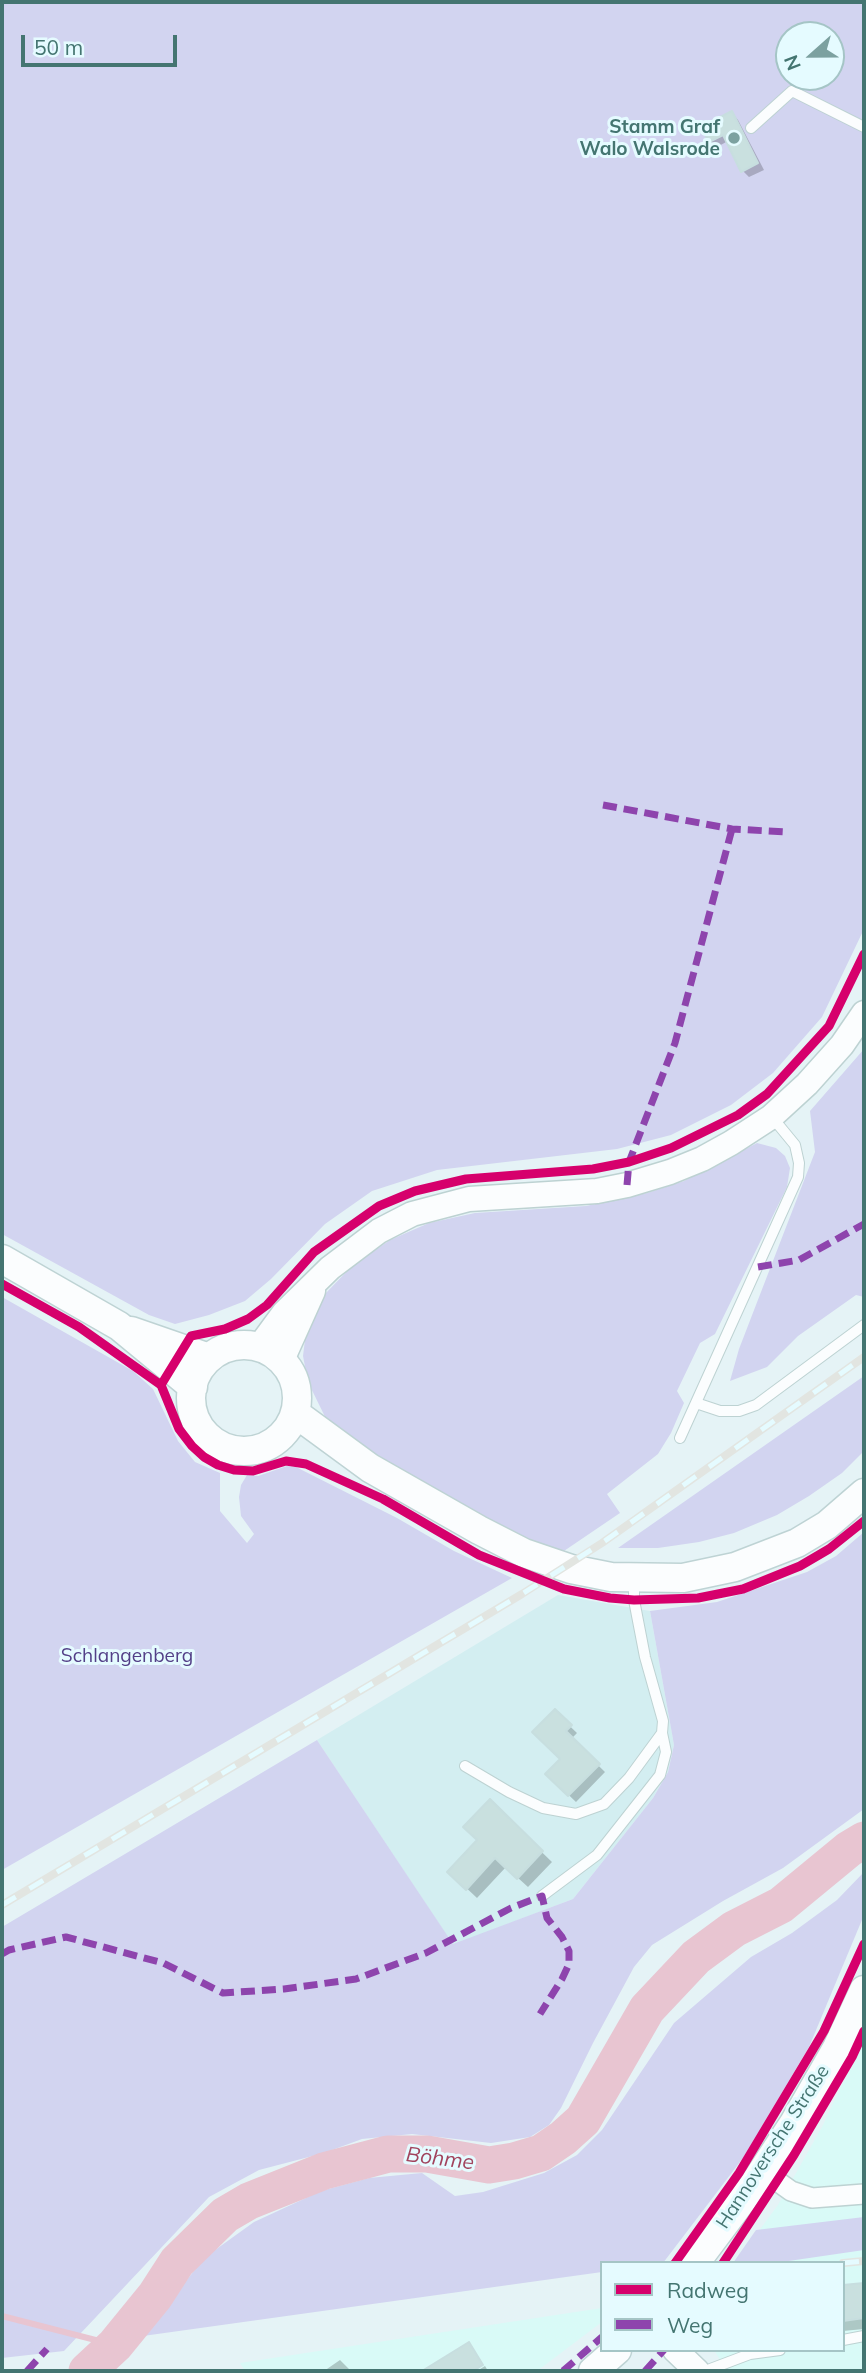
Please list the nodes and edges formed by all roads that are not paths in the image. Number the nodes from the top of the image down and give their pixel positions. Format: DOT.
graph roads {
  1 [pos="864,127"];
  2 [pos="751,128"];
  3 [pos="864,1013"];
  4 [pos="771,1116"];
  5 [pos="2,1259"];
  6 [pos="864,1325"];
  7 [pos="119,1326"];
  8 [pos="271,1354"];
  9 [pos="209,1358"];
  10 [pos="193,1387"];
  11 [pos="696,1403"];
  12 [pos="289,1423"];
  13 [pos="680,1438"];
  14 [pos="864,1493"];
  15 [pos="634,1578"];
  16 [pos="662,1733"];
  17 [pos="465,1766"];
  18 [pos="542,1896"];
  19 [pos="864,1990"];
  20 [pos="763,2171"];
  21 [pos="864,2194"];
  22 [pos="696,2261"];
  23 [pos="864,2336"];
  24 [pos="845,2340"];
  25 [pos="615,2352"];
  26 [pos="676,2352"];
  27 [pos="765,2352"];
  28 [pos="593,2371"];
  29 [pos="697,2371"];
  30 [pos="705,2371"];
  1 -- 2 [label="lane"];
  3 -- 4 [label="street"];
  4 -- 8 [label="street"];
  4 -- 11 [label="lane"];
  5 -- 7 [label="main road"];
  6 -- 11 [label="lane"];
  7 -- 9 [label="main road"];
  7 -- 10 [label="main road"];
  8 -- 9 [label="main road"];
  8 -- 12 [label="main road"];
  9 -- 10 [label="main road"];
  10 -- 12 [label="main road"];
  11 -- 13 [label="lane"];
  12 -- 15 [label="main road"];
  14 -- 15 [label="main road"];
  15 -- 16 [label="lane"];
  16 -- 17 [label="lane"];
  16 -- 18 [label="lane"];
  19 -- 20 [label="main road, Hannoversche Straße"];
  20 -- 21 [label="street"];
  20 -- 22 [label="main road, Hannoversche Straße"];
  23 -- 24 [label="lane"];
  25 -- 28 [label="main road"];
  26 -- 29 [label="street"];
  27 -- 30 [label="lane"];
}
